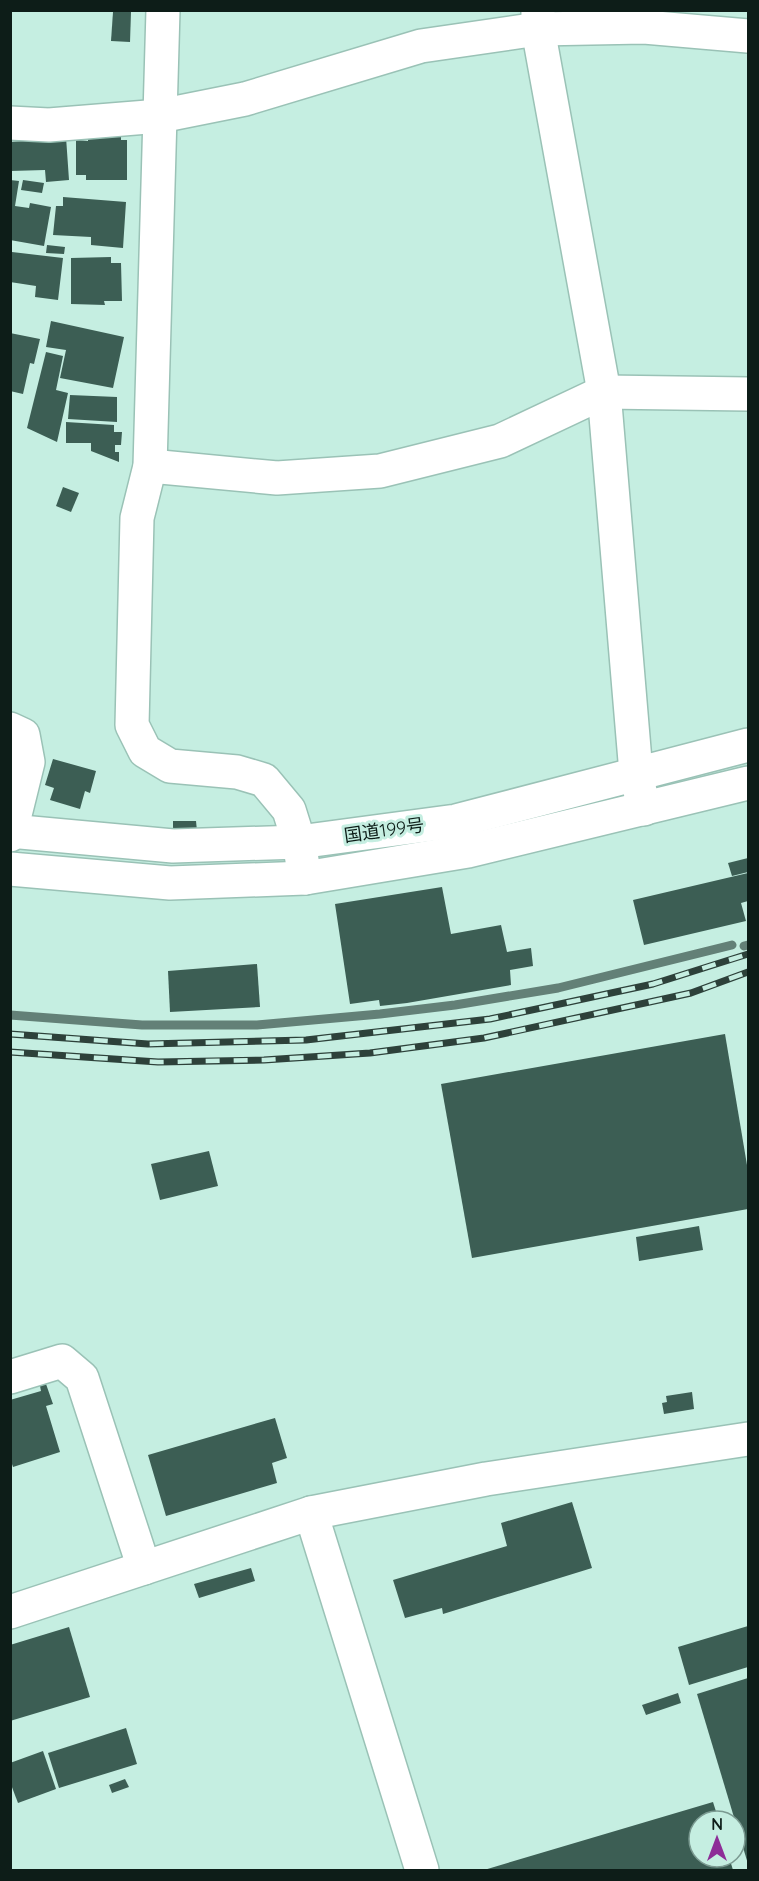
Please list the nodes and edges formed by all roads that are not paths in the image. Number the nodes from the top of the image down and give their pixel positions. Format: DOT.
graph roads {
  1 [pos="163,10"];
  2 [pos="538,20"];
  3 [pos="748,36"];
  4 [pos="160,116"];
  5 [pos="10,123"];
  6 [pos="604,392"];
  7 [pos="748,394"];
  8 [pos="150,466"];
  9 [pos="10,729"];
  10 [pos="748,745"];
  11 [pos="636,773"];
  12 [pos="748,783"];
  13 [pos="644,809"];
  14 [pos="11,833"];
  15 [pos="299,842"];
  16 [pos="10,869"];
  17 [pos="304,878"];
  18 [pos="10,1377"];
  19 [pos="748,1439"];
  20 [pos="311,1513"];
  21 [pos="144,1568"];
  22 [pos="10,1612"];
  23 [pos="422,1870"];
  1 -- 4 [label="main road"];
  2 -- 3 [label="main road"];
  2 -- 4 [label="main road"];
  2 -- 6 [label="main road"];
  4 -- 5 [label="main road"];
  4 -- 8 [label="main road"];
  6 -- 7 [label="main road"];
  6 -- 8 [label="main road"];
  6 -- 11 [label="main road"];
  8 -- 15 [label="main road"];
  9 -- 14 [label="main road"];
  10 -- 11 [label="main road, 国道199号"];
  11 -- 13 [label="main road"];
  11 -- 15 [label="main road, 国道199号"];
  12 -- 13 [label="main road, 国道199号"];
  13 -- 17 [label="main road, 国道199号"];
  14 -- 15 [label="main road, 国道199号"];
  15 -- 17 [label="main road"];
  16 -- 17 [label="main road, 国道199号"];
  18 -- 21 [label="main road"];
  19 -- 20 [label="main road"];
  20 -- 21 [label="main road"];
  20 -- 23 [label="main road"];
  21 -- 22 [label="main road"];
}
